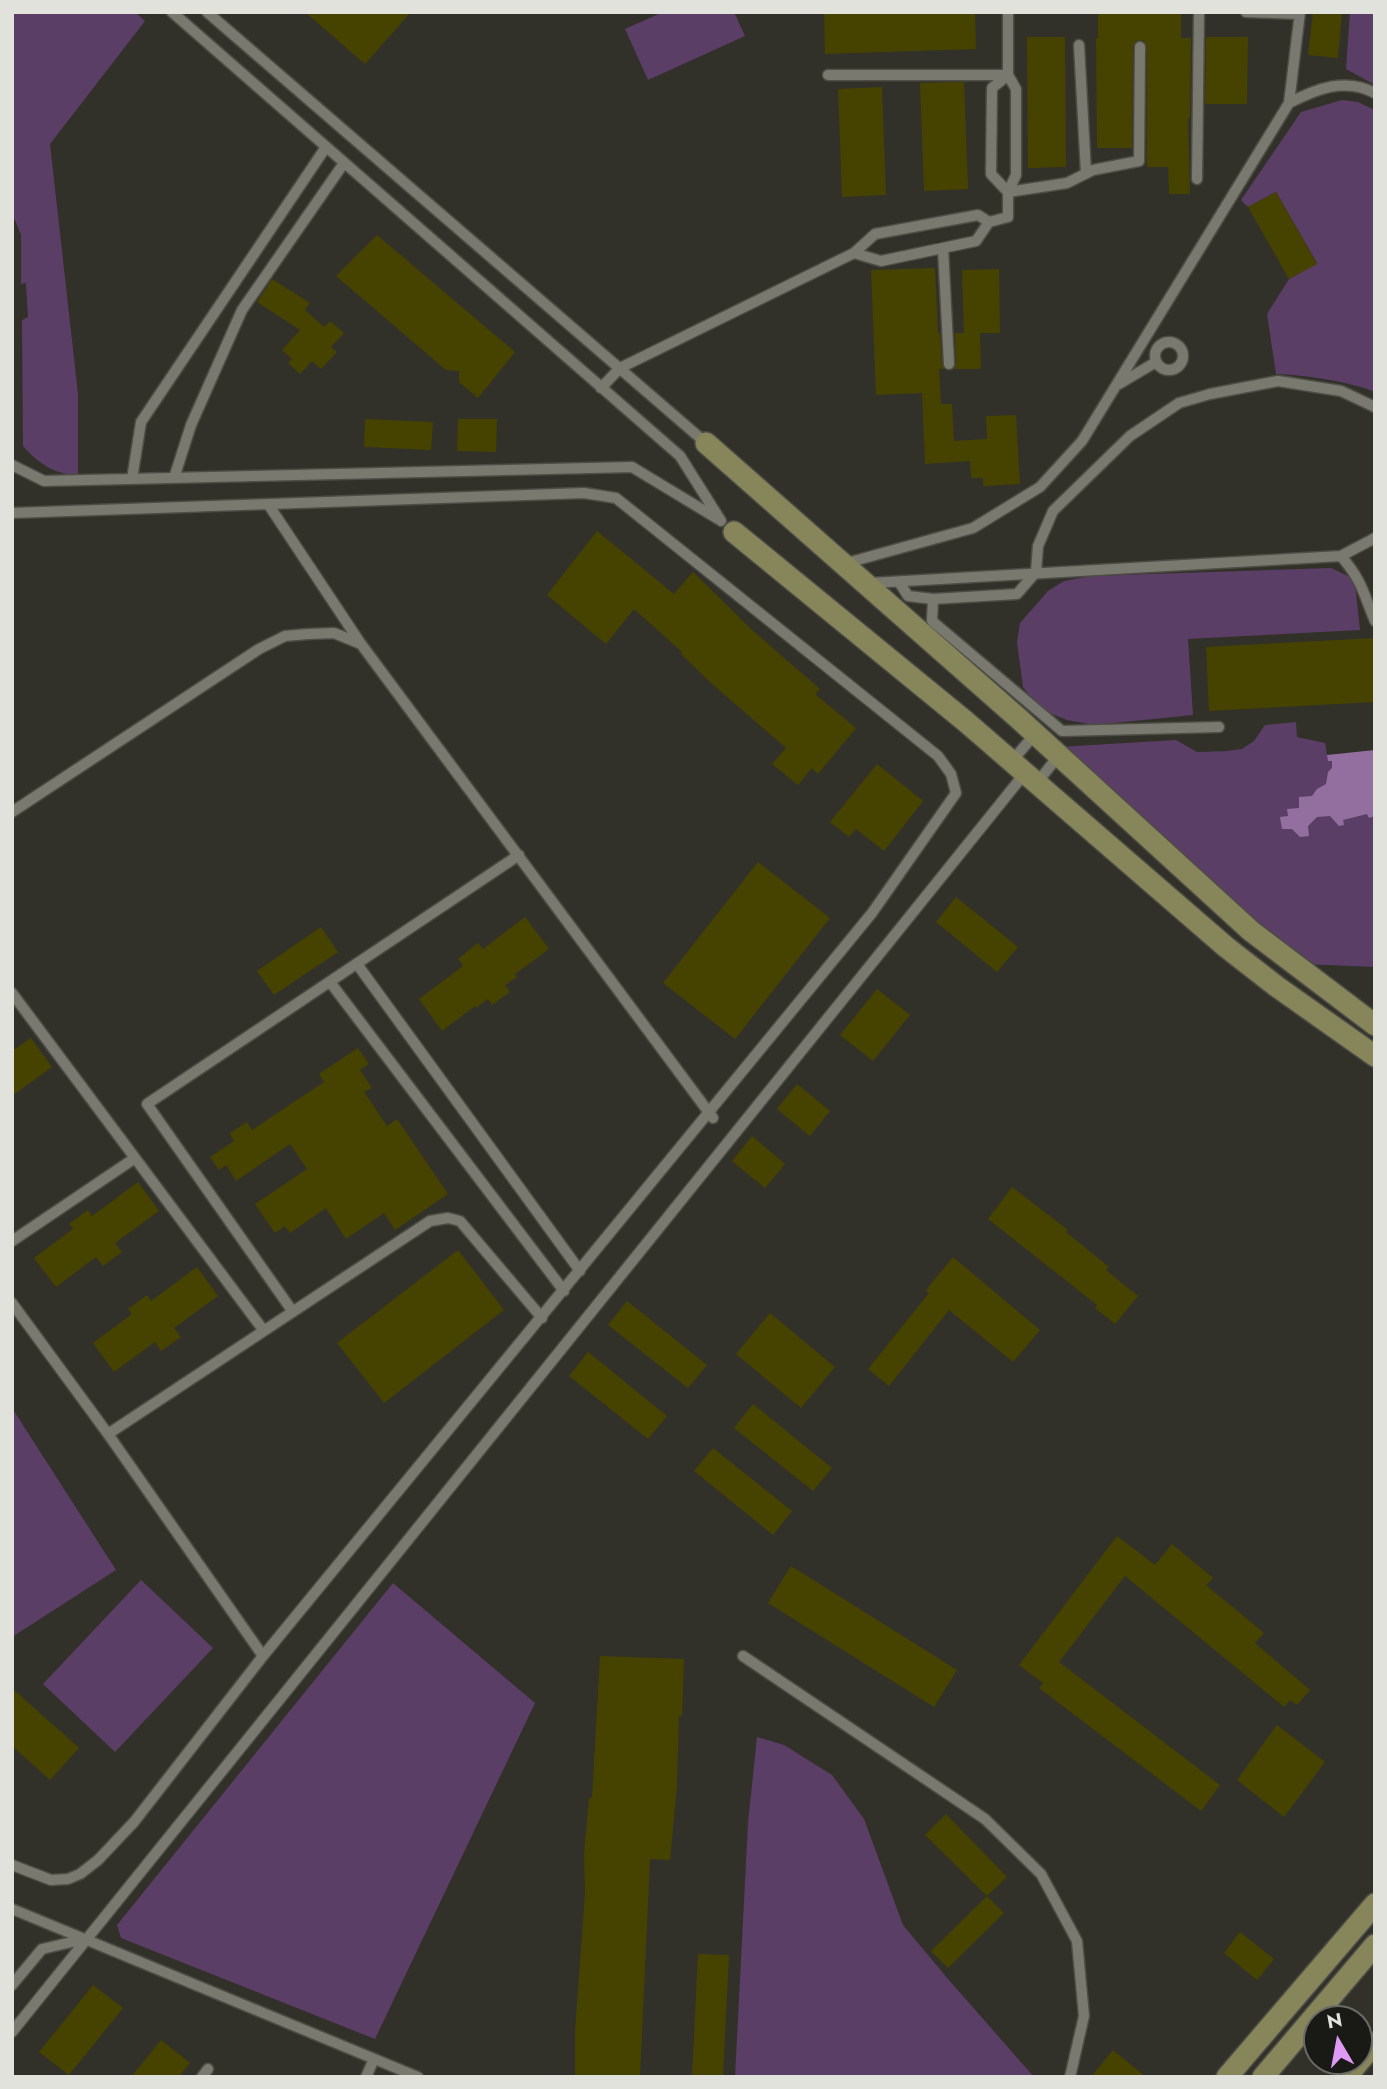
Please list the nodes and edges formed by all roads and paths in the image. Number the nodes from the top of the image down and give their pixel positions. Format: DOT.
graph roads {
  1 [pos="172,12"];
  2 [pos="207,12"];
  3 [pos="1008,12"];
  4 [pos="1199,12"];
  5 [pos="1246,12"];
  6 [pos="1299,13"];
  7 [pos="1079,45"];
  8 [pos="1140,47"];
  9 [pos="828,75"];
  10 [pos="1008,75"];
  11 [pos="1375,93"];
  12 [pos="1289,103"];
  13 [pos="326,147"];
  14 [pos="344,163"];
  15 [pos="1086,173"];
  16 [pos="1197,179"];
  17 [pos="1008,192"];
  18 [pos="989,222"];
  19 [pos="943,248"];
  20 [pos="853,253"];
  21 [pos="1156,362"];
  22 [pos="949,364"];
  23 [pos="620,368"];
  24 [pos="1116,386"];
  25 [pos="601,388"];
  26 [pos="1375,407"];
  27 [pos="706,443"];
  28 [pos="12,465"];
  29 [pos="174,478"];
  30 [pos="132,479"];
  31 [pos="268,504"];
  32 [pos="12,513"];
  33 [pos="728,527"];
  34 [pos="1375,538"];
  35 [pos="1341,556"];
  36 [pos="843,564"];
  37 [pos="1036,572"];
  38 [pos="899,582"];
  39 [pos="866,584"];
  40 [pos="933,599"];
  41 [pos="1375,621"];
  42 [pos="361,644"];
  43 [pos="1219,727"];
  44 [pos="1035,734"];
  45 [pos="1059,755"];
  46 [pos="1025,773"];
  47 [pos="13,811"];
  48 [pos="519,855"];
  49 [pos="357,964"];
  50 [pos="330,982"];
  51 [pos="12,993"];
  52 [pos="1375,1025"];
  53 [pos="1375,1056"];
  54 [pos="711,1116"];
  55 [pos="135,1158"];
  56 [pos="12,1241"];
  57 [pos="580,1271"];
  58 [pos="564,1291"];
  59 [pos="12,1303"];
  60 [pos="293,1312"];
  61 [pos="542,1318"];
  62 [pos="264,1331"];
  63 [pos="108,1434"];
  64 [pos="263,1656"];
  65 [pos="743,1656"];
  66 [pos="12,1865"];
  67 [pos="12,1909"];
  68 [pos="1373,1911"];
  69 [pos="86,1939"];
  70 [pos="1375,1945"];
  71 [pos="12,1985"];
  72 [pos="12,2032"];
  73 [pos="1375,2043"];
  74 [pos="374,2059"];
  75 [pos="366,2077"];
  76 [pos="418,2077"];
  77 [pos="1070,2077"];
  78 [pos="1227,2077"];
  79 [pos="1262,2077"];
  80 [pos="1346,2077"];
  1 -- 13 [label="lane"];
  2 -- 23 [label="lane"];
  3 -- 10 [label="lane"];
  4 -- 16 [label="lane"];
  5 -- 6 [label="lane"];
  6 -- 12 [label="lane"];
  7 -- 15 [label="lane"];
  8 -- 15 [label="lane"];
  9 -- 10 [label="lane"];
  10 -- 17 [label="lane"];
  10 -- 17 [label="lane"];
  11 -- 12 [label="lane"];
  12 -- 24 [label="lane"];
  13 -- 14 [label="lane"];
  13 -- 30 [label="lane"];
  14 -- 25 [label="lane"];
  14 -- 29 [label="lane"];
  15 -- 17 [label="lane"];
  17 -- 18 [label="lane"];
  18 -- 19 [label="lane"];
  18 -- 20 [label="lane"];
  19 -- 20 [label="lane"];
  19 -- 22 [label="lane"];
  20 -- 23 [label="lane"];
  21 -- 24 [label="lane"];
  23 -- 25 [label="lane"];
  23 -- 27 [label="lane"];
  24 -- 36 [label="lane"];
  25 -- 33 [label="lane"];
  26 -- 37 [label="lane"];
  27 -- 36 [label="street"];
  28 -- 30 [label="lane"];
  29 -- 30 [label="lane"];
  29 -- 33 [label="lane"];
  31 -- 32 [label="lane"];
  31 -- 42 [label="lane"];
  31 -- 54 [label="lane"];
  33 -- 46 [label="street"];
  34 -- 35 [label="lane"];
  35 -- 37 [label="lane"];
  35 -- 41 [label="lane"];
  36 -- 39 [label="street"];
  37 -- 38 [label="lane"];
  37 -- 40 [label="lane"];
  38 -- 39 [label="lane"];
  38 -- 40 [label="lane"];
  39 -- 44 [label="street"];
  40 -- 43 [label="lane"];
  42 -- 47 [label="lane"];
  42 -- 48 [label="lane"];
  44 -- 45 [label="street"];
  44 -- 46 [label="lane"];
  45 -- 46 [label="lane"];
  45 -- 52 [label="street"];
  46 -- 53 [label="street"];
  46 -- 69 [label="lane"];
  48 -- 49 [label="lane"];
  48 -- 54 [label="lane"];
  49 -- 50 [label="lane"];
  49 -- 57 [label="lane"];
  50 -- 58 [label="lane"];
  50 -- 60 [label="lane"];
  51 -- 55 [label="lane"];
  54 -- 57 [label="lane"];
  55 -- 56 [label="lane"];
  55 -- 62 [label="lane"];
  57 -- 58 [label="lane"];
  58 -- 61 [label="lane"];
  59 -- 63 [label="lane"];
  60 -- 61 [label="lane"];
  60 -- 62 [label="lane"];
  61 -- 64 [label="lane"];
  62 -- 63 [label="lane"];
  63 -- 64 [label="lane"];
  64 -- 66 [label="lane"];
  65 -- 77 [label="lane"];
  67 -- 69 [label="lane"];
  68 -- 78 [label="street"];
  69 -- 71 [label="lane"];
  69 -- 72 [label="lane"];
  69 -- 74 [label="lane"];
  70 -- 79 [label="street"];
  73 -- 80 [label="street"];
  74 -- 75 [label="lane"];
  74 -- 76 [label="lane"];
}
